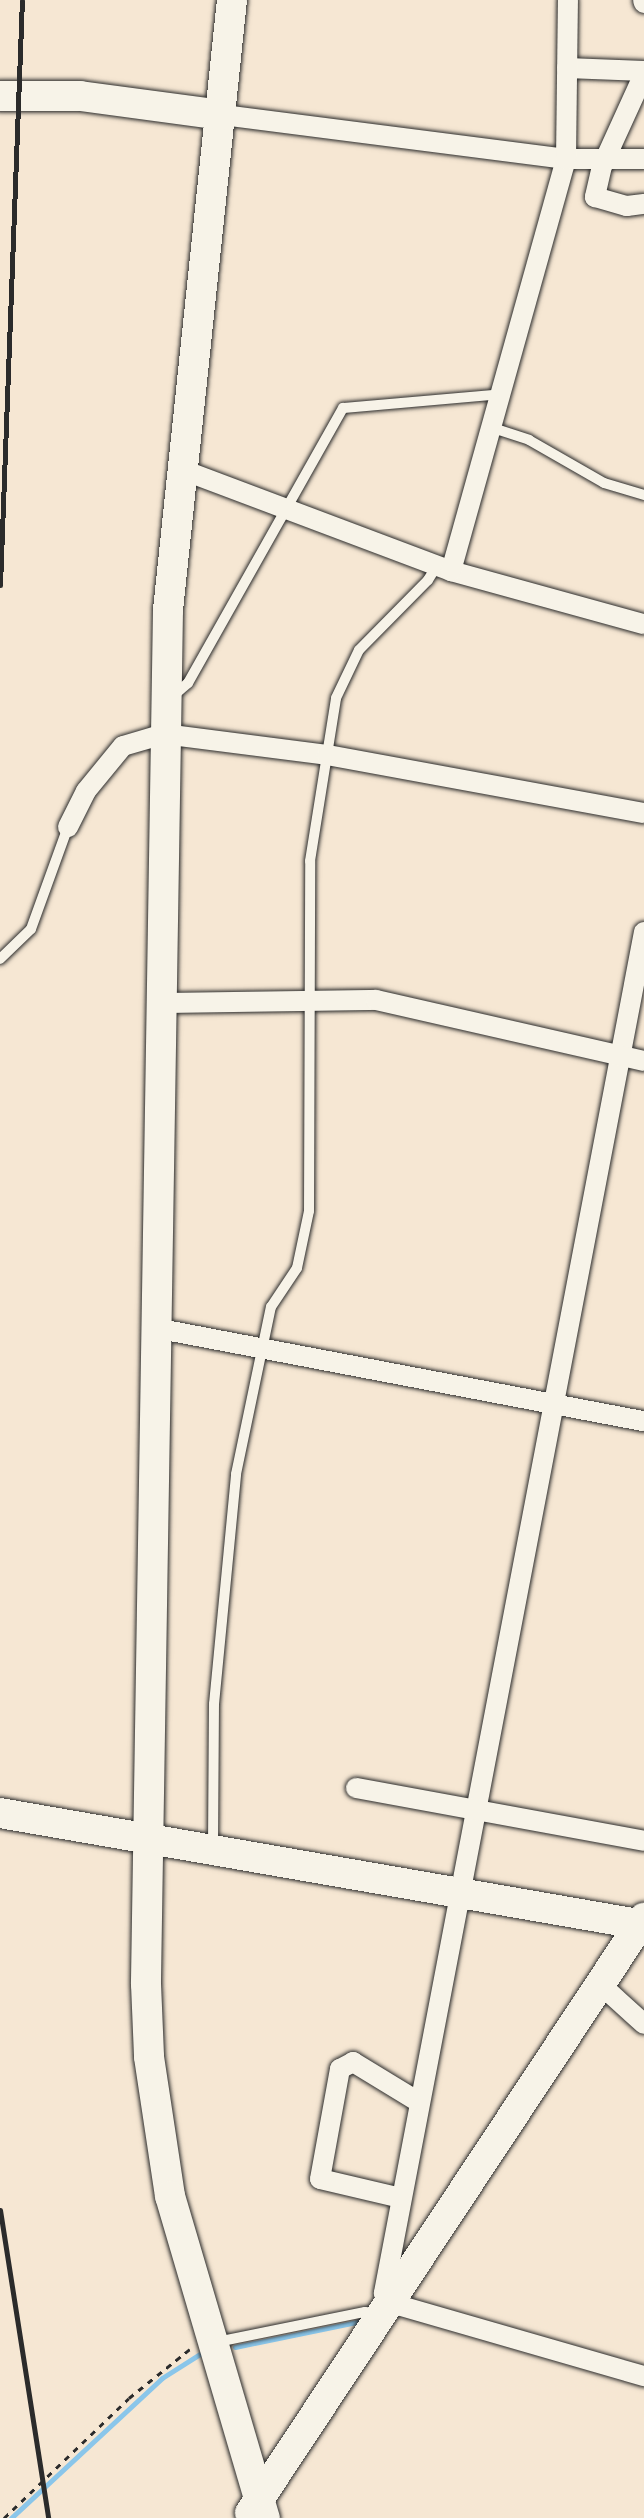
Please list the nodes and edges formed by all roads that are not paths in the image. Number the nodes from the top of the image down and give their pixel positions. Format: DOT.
graph roads {
  1 [pos="232,0"];
  2 [pos="568,0"];
  3 [pos="567,68"];
  4 [pos="644,72"];
  5 [pos="0,96"];
  6 [pos="223,115"];
  7 [pos="566,159"];
  8 [pos="609,159"];
  9 [pos="644,159"];
  10 [pos="642,209"];
  11 [pos="504,394"];
  12 [pos="493,428"];
  13 [pos="180,469"];
  14 [pos="644,495"];
  15 [pos="286,508"];
  16 [pos="444,568"];
  17 [pos="644,624"];
  18 [pos="165,701"];
  19 [pos="164,734"];
  20 [pos="327,755"];
  21 [pos="644,813"];
  22 [pos="68,827"];
  23 [pos="644,932"];
  24 [pos="0,959"];
  25 [pos="310,998"];
  26 [pos="159,1003"];
  27 [pos="618,1055"];
  28 [pos="644,1061"];
  29 [pos="155,1328"];
  30 [pos="264,1347"];
  31 [pos="551,1403"];
  32 [pos="644,1421"];
  33 [pos="356,1788"];
  34 [pos="475,1809"];
  35 [pos="0,1813"];
  36 [pos="149,1835"];
  37 [pos="644,1841"];
  38 [pos="213,1846"];
  39 [pos="458,1888"];
  40 [pos="643,1922"];
  41 [pos="600,1984"];
  42 [pos="644,2024"];
  43 [pos="417,2101"];
  44 [pos="401,2198"];
  45 [pos="384,2308"];
  46 [pos="213,2342"];
  47 [pos="644,2376"];
  48 [pos="257,2513"];
  1 -- 6 [label="street"];
  2 -- 3 [label="street"];
  3 -- 4 [label="street"];
  3 -- 7 [label="street"];
  4 -- 8 [label="street"];
  5 -- 6 [label="street"];
  6 -- 7 [label="street"];
  6 -- 13 [label="street"];
  7 -- 8 [label="street"];
  7 -- 11 [label="street"];
  8 -- 9 [label="street"];
  8 -- 10 [label="street"];
  11 -- 12 [label="street"];
  11 -- 15 [label="lane"];
  12 -- 14 [label="lane"];
  12 -- 16 [label="street"];
  13 -- 15 [label="street"];
  13 -- 18 [label="street"];
  15 -- 16 [label="street"];
  15 -- 18 [label="lane"];
  16 -- 17 [label="street"];
  16 -- 20 [label="lane"];
  18 -- 19 [label="street"];
  19 -- 20 [label="street"];
  19 -- 22 [label="street"];
  19 -- 26 [label="street"];
  20 -- 21 [label="street"];
  20 -- 25 [label="lane"];
  22 -- 24 [label="lane"];
  23 -- 27 [label="street"];
  25 -- 26 [label="street"];
  25 -- 27 [label="street"];
  25 -- 30 [label="lane"];
  26 -- 29 [label="street"];
  27 -- 28 [label="street"];
  27 -- 31 [label="street"];
  29 -- 30 [label="street"];
  29 -- 36 [label="street"];
  30 -- 31 [label="street"];
  30 -- 38 [label="lane"];
  31 -- 32 [label="street"];
  31 -- 34 [label="street"];
  33 -- 34 [label="street"];
  34 -- 37 [label="street"];
  34 -- 39 [label="street"];
  35 -- 36 [label="street"];
  36 -- 38 [label="street"];
  36 -- 46 [label="street"];
  38 -- 39 [label="street"];
  39 -- 40 [label="street"];
  39 -- 43 [label="street"];
  40 -- 41 [label="street"];
  41 -- 42 [label="street"];
  41 -- 45 [label="street"];
  43 -- 44 [label="street"];
  43 -- 44 [label="street"];
  44 -- 45 [label="street"];
  45 -- 46 [label="lane"];
  45 -- 47 [label="street"];
  45 -- 48 [label="street"];
  46 -- 48 [label="street"];
}
